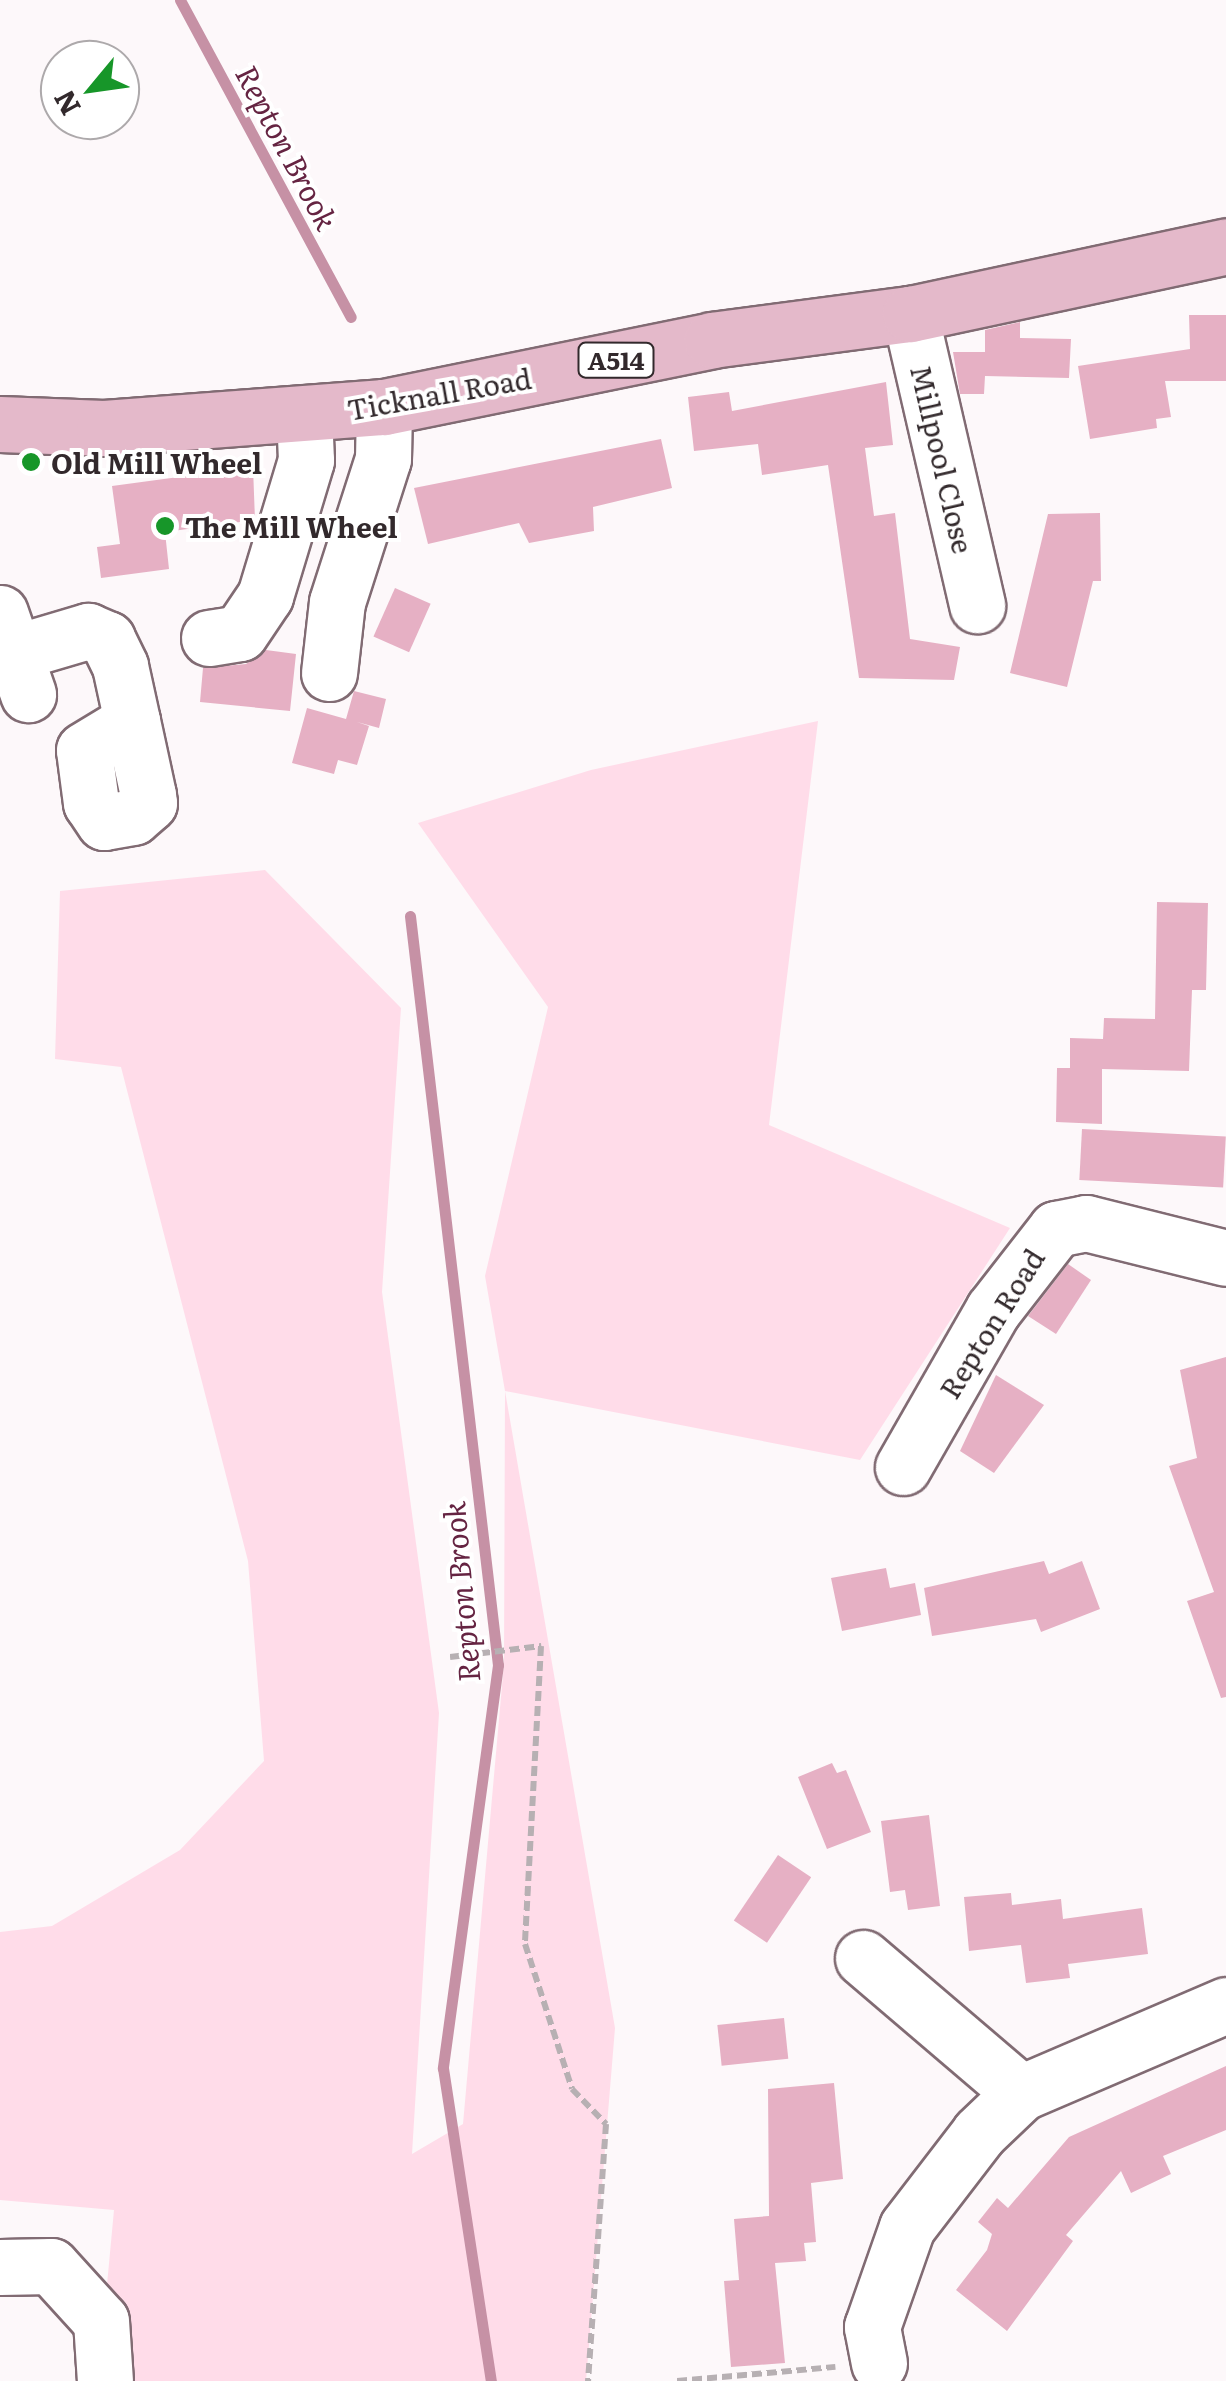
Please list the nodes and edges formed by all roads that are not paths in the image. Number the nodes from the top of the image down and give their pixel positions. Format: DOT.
graph roads {
  1 [pos="1226,246"];
  2 [pos="910,314"];
  3 [pos="384,407"];
  4 [pos="304,414"];
  5 [pos="0,424"];
  6 [pos="372,498"];
  7 [pos="289,505"];
  8 [pos="976,604"];
  9 [pos="209,638"];
  10 [pos="10,654"];
  11 [pos="329,673"];
  12 [pos="132,721"];
  13 [pos="1226,1258"];
  14 [pos="903,1467"];
  15 [pos="864,1958"];
  16 [pos="1226,2005"];
  17 [pos="1021,2093"];
  18 [pos="0,2267"];
  19 [pos="880,2363"];
  20 [pos="105,2381"];
  1 -- 2 [label="main road, Ticknall Road / A514"];
  2 -- 3 [label="main road, Ticknall Road / A514"];
  2 -- 8 [label="street, Millpool Close"];
  3 -- 4 [label="main road, Ticknall Road / A514"];
  3 -- 6 [label="street"];
  4 -- 5 [label="main road, Ticknall Road / A514"];
  4 -- 7 [label="street"];
  6 -- 7 [label="street"];
  6 -- 11 [label="street"];
  7 -- 9 [label="street"];
  10 -- 12 [label="street"];
  13 -- 14 [label="street, Repton Road"];
  15 -- 17 [label="street"];
  16 -- 17 [label="street"];
  17 -- 19 [label="street"];
  18 -- 20 [label="street"];
}
